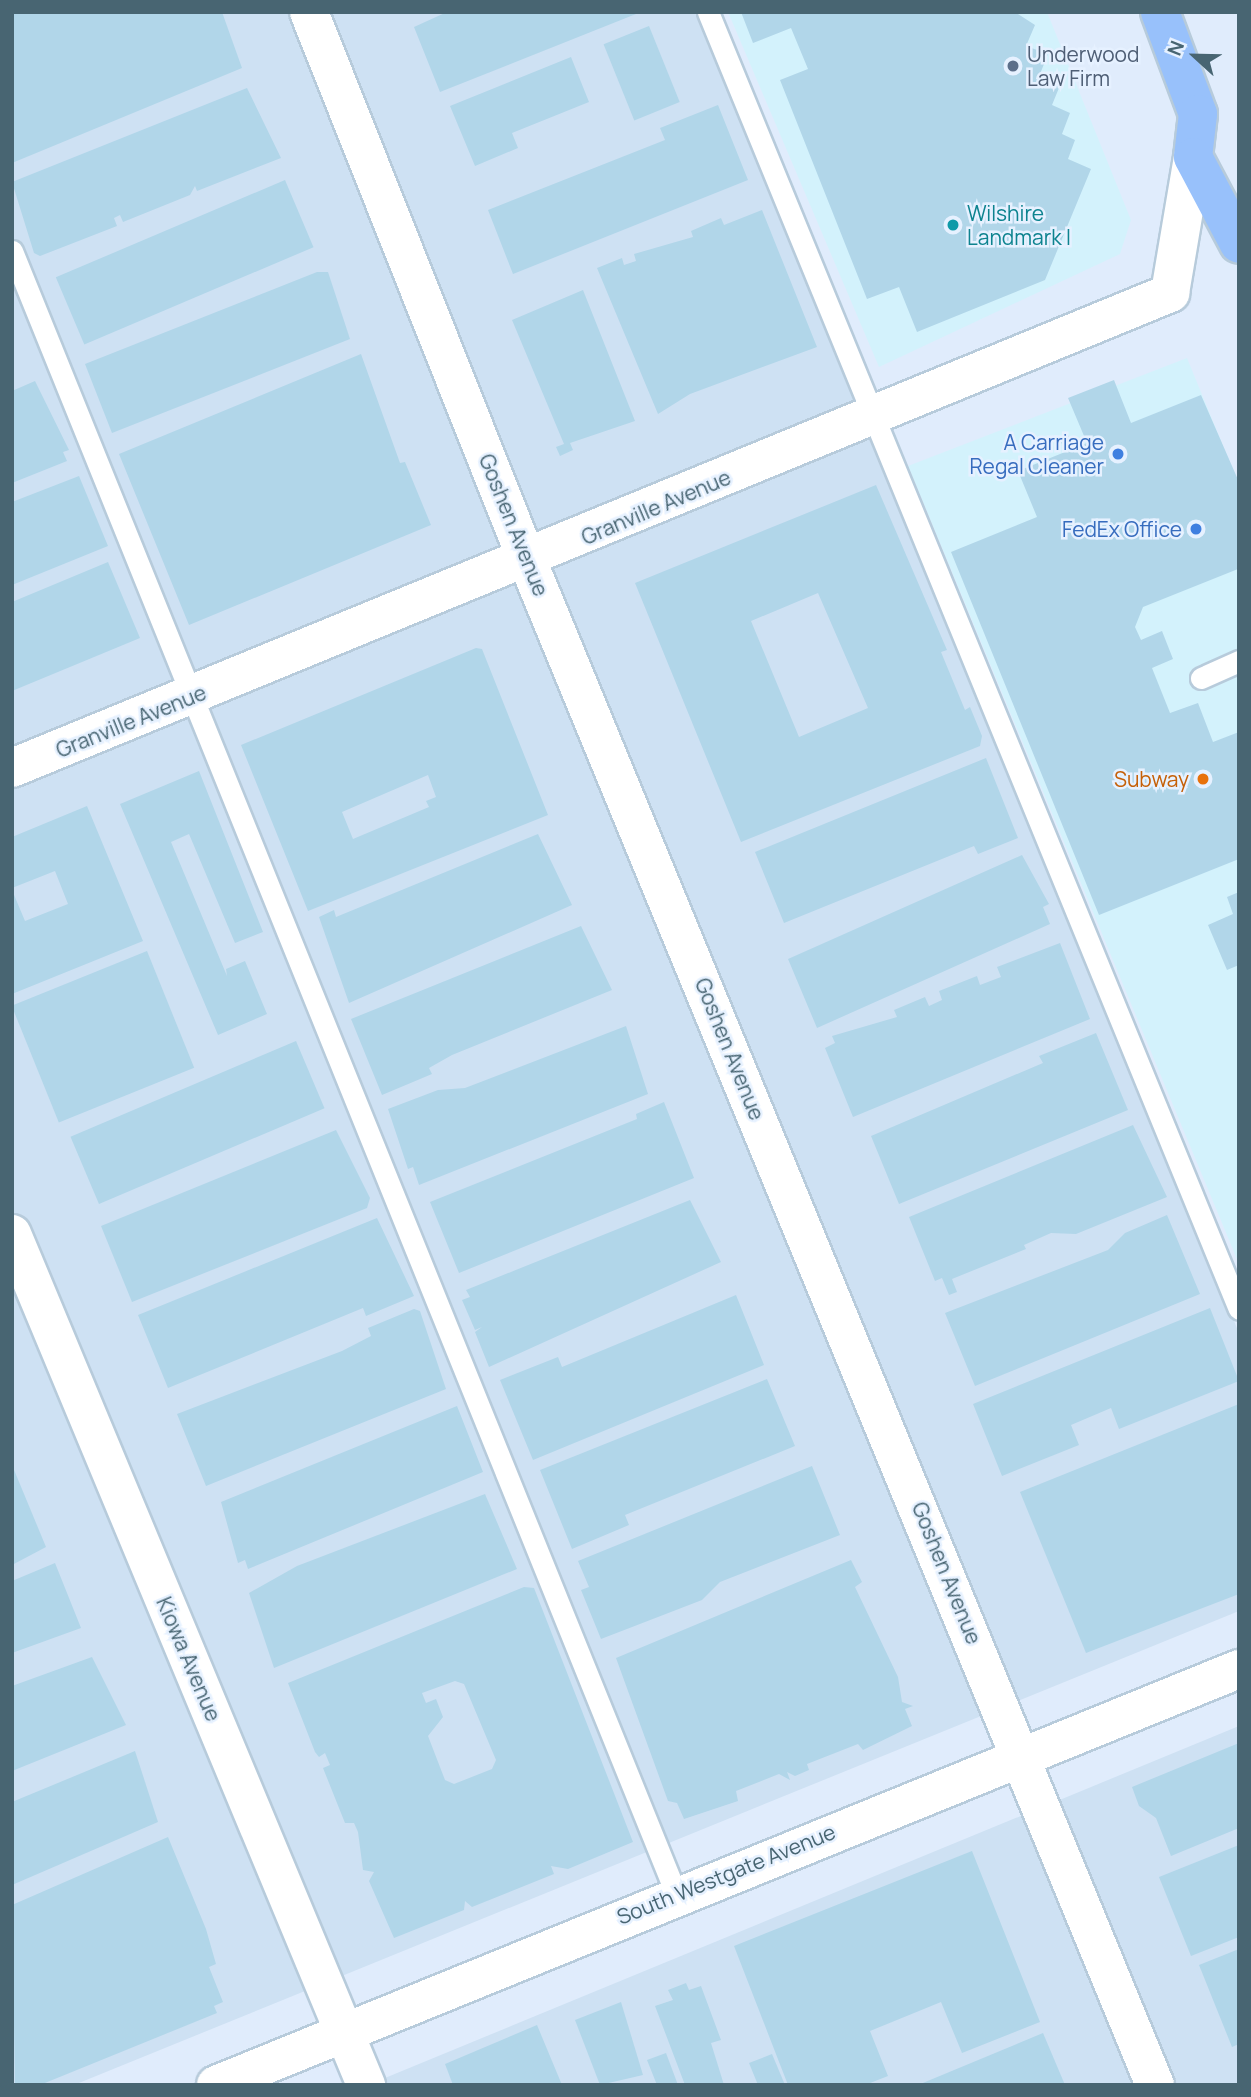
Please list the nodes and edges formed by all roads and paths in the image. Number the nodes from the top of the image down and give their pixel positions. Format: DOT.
graph roads {
  1 [pos="309,12"];
  2 [pos="708,12"];
  3 [pos="1160,12"];
  4 [pos="1193,157"];
  5 [pos="1239,244"];
  6 [pos="12,251"];
  7 [pos="872,417"];
  8 [pos="527,560"];
  9 [pos="1239,661"];
  10 [pos="1201,678"];
  11 [pos="191,697"];
  12 [pos="12,768"];
  13 [pos="12,1234"];
  14 [pos="1239,1309"];
  15 [pos="1239,1669"];
  16 [pos="1022,1756"];
  17 [pos="676,1894"];
  18 [pos="344,2032"];
  19 [pos="216,2085"];
  20 [pos="366,2085"];
  21 [pos="1155,2085"];
  1 -- 8 [label="street, Goshen Avenue"];
  2 -- 7 [label="lane"];
  3 -- 4 [label="main road"];
  4 -- 5 [label="main road"];
  4 -- 7 [label="street, Granville Avenue"];
  6 -- 11 [label="lane"];
  7 -- 8 [label="street, Granville Avenue"];
  7 -- 14 [label="lane"];
  8 -- 11 [label="street, Granville Avenue"];
  8 -- 16 [label="street, Goshen Avenue"];
  9 -- 10 [label="lane"];
  11 -- 12 [label="street, Granville Avenue"];
  11 -- 17 [label="lane"];
  13 -- 18 [label="street, Kiowa Avenue"];
  15 -- 16 [label="street, South Westgate Avenue"];
  16 -- 17 [label="street, South Westgate Avenue"];
  16 -- 21 [label="street, Goshen Avenue"];
  17 -- 18 [label="street, South Westgate Avenue"];
  18 -- 19 [label="street, South Westgate Avenue"];
  18 -- 20 [label="street, Kiowa Avenue"];
}
